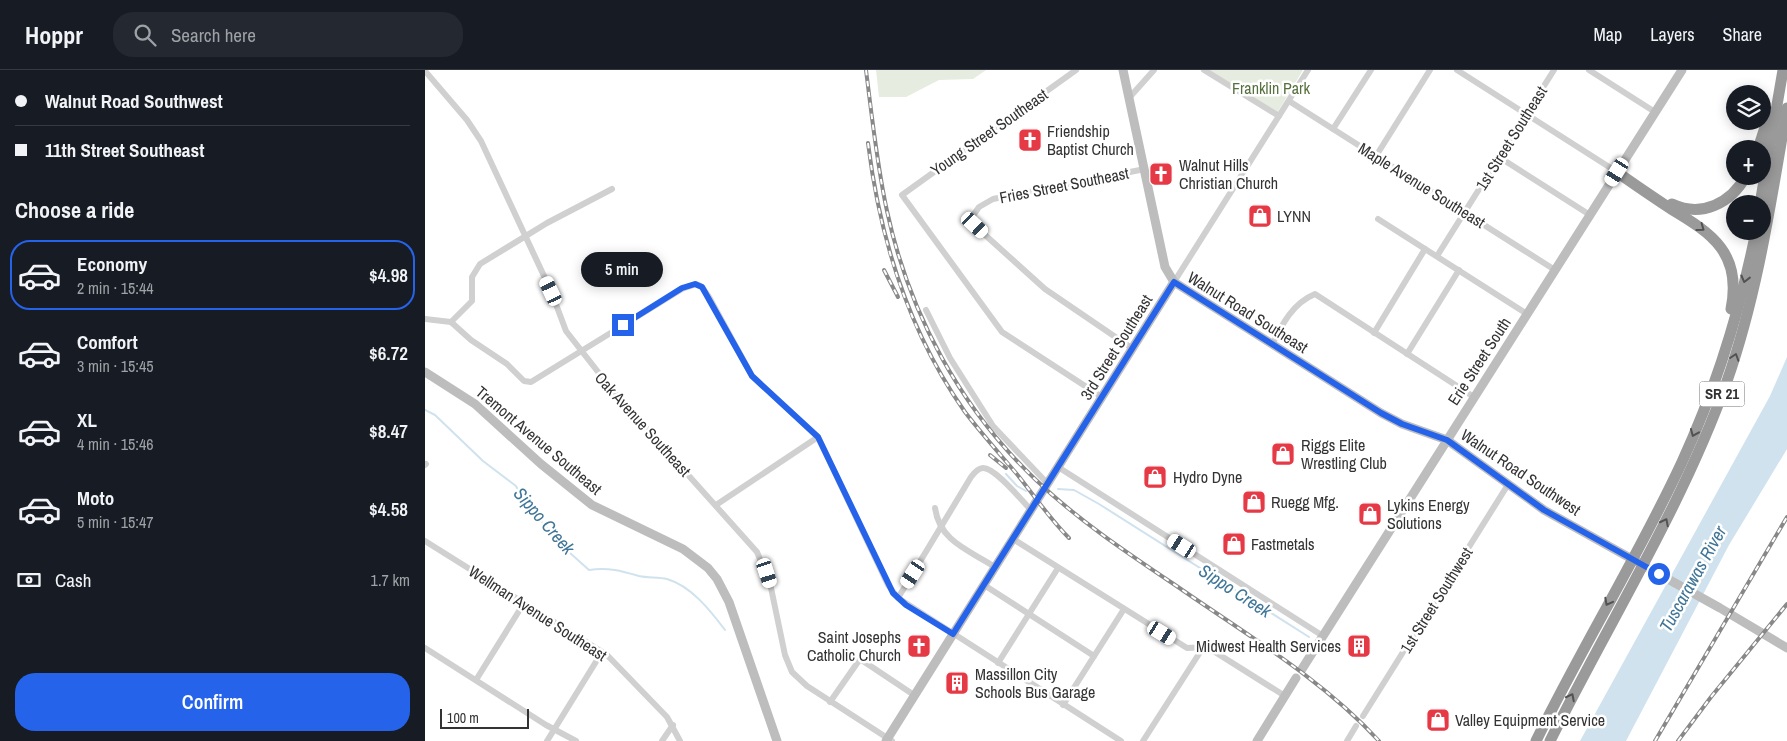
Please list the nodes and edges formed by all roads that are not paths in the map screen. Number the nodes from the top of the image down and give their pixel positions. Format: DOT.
graph roads {
  1 [pos="1076,70"];
  2 [pos="1123,70"];
  3 [pos="1154,70"];
  4 [pos="1204,70"];
  5 [pos="1308,70"];
  6 [pos="1371,70"];
  7 [pos="1430,70"];
  8 [pos="1457,70"];
  9 [pos="1554,70"];
  10 [pos="1589,70"];
  11 [pos="1682,70"];
  12 [pos="425,71"];
  13 [pos="1782,72"];
  14 [pos="1129,98"];
  15 [pos="1289,101"];
  16 [pos="1787,108"];
  17 [pos="1655,112"];
  18 [pos="1527,114"];
  19 [pos="1279,116"];
  20 [pos="1333,129"];
  21 [pos="1787,136"];
  22 [pos="1761,140"];
  23 [pos="1376,156"];
  24 [pos="1499,157"];
  25 [pos="1145,168"];
  26 [pos="1617,172"];
  27 [pos="1740,185"];
  28 [pos="612,189"];
  29 [pos="1762,195"];
  30 [pos="1771,211"];
  31 [pos="1464,212"];
  32 [pos="1590,215"];
  33 [pos="1378,218"];
  34 [pos="526,237"];
  35 [pos="1754,240"];
  36 [pos="1765,240"];
  37 [pos="1425,249"];
  38 [pos="1437,256"];
  39 [pos="1459,270"];
  40 [pos="1555,270"];
  41 [pos="1174,282"];
  42 [pos="926,310"];
  43 [pos="1527,314"];
  44 [pos="425,319"];
  45 [pos="451,322"];
  46 [pos="1374,333"];
  47 [pos="1272,344"];
  48 [pos="1133,349"];
  49 [pos="580,352"];
  50 [pos="1407,354"];
  51 [pos="1719,366"];
  52 [pos="425,372"];
  53 [pos="1102,397"];
  54 [pos="1474,397"];
  55 [pos="818,437"];
  56 [pos="1447,440"];
  57 [pos="1059,467"];
  58 [pos="1048,484"];
  59 [pos="1509,484"];
  60 [pos="716,506"];
  61 [pos="935,508"];
  62 [pos="1031,510"];
  63 [pos="941,530"];
  64 [pos="1013,539"];
  65 [pos="425,541"];
  66 [pos="1631,559"];
  67 [pos="1642,566"];
  68 [pos="995,567"];
  69 [pos="1058,568"];
  70 [pos="984,585"];
  71 [pos="898,598"];
  72 [pos="524,604"];
  73 [pos="1124,609"];
  74 [pos="1029,614"];
  75 [pos="953,634"];
  76 [pos="1323,636"];
  77 [pos="1204,646"];
  78 [pos="425,648"];
  79 [pos="1787,648"];
  80 [pos="602,652"];
  81 [pos="1095,656"];
  82 [pos="998,663"];
  83 [pos="1302,669"];
  84 [pos="1297,678"];
  85 [pos="476,680"];
  86 [pos="914,695"];
  87 [pos="1285,696"];
  88 [pos="830,702"];
  89 [pos="1063,704"];
  90 [pos="1363,716"];
  91 [pos="673,725"];
  92 [pos="1356,726"];
  93 [pos="554,729"];
  94 [pos="889,740"];
  95 [pos="547,741"];
  96 [pos="576,741"];
  97 [pos="662,741"];
  98 [pos="680,741"];
  99 [pos="777,741"];
  100 [pos="1121,741"];
  101 [pos="1143,741"];
  102 [pos="1257,741"];
  103 [pos="1347,741"];
  104 [pos="1536,741"];
  105 [pos="1550,741"];
  1 -- 53 [label="street, Young Street Southeast"];
  2 -- 14 [label="main road, Walnut Road Southeast"];
  3 -- 14 [label="street"];
  4 -- 19 [label="street"];
  5 -- 15 [label="street, 3rd Street Southeast"];
  6 -- 20 [label="street"];
  7 -- 23 [label="street"];
  8 -- 18 [label="street"];
  9 -- 18 [label="street, 1st Street Southeast"];
  10 -- 17 [label="street"];
  11 -- 17 [label="main road, Erie Street South"];
  12 -- 34 [label="street, Oak Avenue Southeast"];
  13 -- 22 [label="highway"];
  13 -- 29 [label="highway"];
  14 -- 25 [label="main road, Walnut Road Southeast"];
  15 -- 19 [label="street, 3rd Street Southeast"];
  15 -- 20 [label="street, Maple Avenue Southeast"];
  16 -- 30 [label="highway, SR 21"];
  17 -- 26 [label="main road, Erie Street South"];
  18 -- 24 [label="street, 1st Street Southeast"];
  18 -- 26 [label="street"];
  19 -- 41 [label="street, 3rd Street Southeast"];
  20 -- 23 [label="street, Maple Avenue Southeast"];
  21 -- 30 [label="highway"];
  23 -- 31 [label="street, Maple Avenue Southeast"];
  24 -- 31 [label="street, 1st Street Southeast"];
  24 -- 32 [label="street"];
  25 -- 41 [label="main road, Walnut Road Southeast"];
  25 -- 48 [label="street, Fries Street Southeast"];
  26 -- 27 [label="highway"];
  26 -- 32 [label="main road, Erie Street South"];
  26 -- 51 [label="highway, one-way"];
  28 -- 34 [label="street"];
  31 -- 38 [label="street, 1st Street Southeast"];
  31 -- 40 [label="street, Maple Avenue Southeast"];
  32 -- 40 [label="main road, Erie Street South"];
  33 -- 37 [label="street"];
  34 -- 45 [label="street"];
  34 -- 49 [label="street, Oak Avenue Southeast"];
  35 -- 51 [label="highway, SR 21, one-way"];
  67 -- 36 [label="highway, SR 21, one-way"];
  37 -- 38 [label="street"];
  37 -- 46 [label="street"];
  38 -- 39 [label="street"];
  39 -- 43 [label="street"];
  39 -- 50 [label="street"];
  40 -- 43 [label="main road, Erie Street South"];
  41 -- 47 [label="main road, Walnut Road Southeast"];
  41 -- 48 [label="main road, 3rd Street Southeast"];
  42 -- 58 [label="street"];
  43 -- 54 [label="main road, Erie Street South"];
  44 -- 45 [label="street"];
  45 -- 49 [label="street"];
  46 -- 47 [label="street"];
  46 -- 50 [label="street"];
  47 -- 56 [label="main road, Walnut Road Southeast"];
  48 -- 53 [label="main road, 3rd Street Southeast"];
  49 -- 55 [label="street"];
  49 -- 60 [label="street, Oak Avenue Southeast"];
  50 -- 54 [label="street"];
  51 -- 66 [label="highway, SR 21, one-way"];
  52 -- 99 [label="main road, Tremont Avenue Southeast"];
  53 -- 57 [label="main road, 3rd Street Southeast"];
  54 -- 56 [label="main road, Erie Street South"];
  55 -- 60 [label="street"];
  55 -- 71 [label="street"];
  56 -- 59 [label="main road, Walnut Road Southwest"];
  56 -- 76 [label="main road, Erie Street South"];
  57 -- 58 [label="main road, 3rd Street Southeast"];
  57 -- 76 [label="street"];
  58 -- 62 [label="main road, 3rd Street Southeast"];
  59 -- 66 [label="main road, Walnut Road Southwest"];
  59 -- 90 [label="street, 1st Street Southwest"];
  60 -- 88 [label="street, Oak Avenue Southeast"];
  61 -- 63 [label="street"];
  62 -- 63 [label="street"];
  62 -- 64 [label="main road, 3rd Street Southeast"];
  63 -- 68 [label="street"];
  63 -- 71 [label="street"];
  64 -- 68 [label="main road, 3rd Street Southeast"];
  64 -- 69 [label="street"];
  65 -- 72 [label="street, Wellman Avenue Southeast"];
  66 -- 67 [label="main road, Walnut Road Southwest"];
  66 -- 104 [label="highway, SR 21, one-way"];
  67 -- 79 [label="main road, Walnut Road Southwest"];
  105 -- 67 [label="highway, SR 21, one-way"];
  68 -- 70 [label="main road, 3rd Street Southeast"];
  69 -- 73 [label="street"];
  69 -- 74 [label="street"];
  70 -- 74 [label="street"];
  70 -- 75 [label="main road, 3rd Street Southeast"];
  71 -- 75 [label="street"];
  72 -- 80 [label="street, Wellman Avenue Southeast"];
  72 -- 85 [label="street"];
  73 -- 77 [label="street"];
  73 -- 81 [label="street"];
  74 -- 81 [label="street"];
  74 -- 82 [label="street"];
  75 -- 82 [label="street"];
  75 -- 86 [label="main road, 3rd Street Southeast"];
  76 -- 83 [label="main road, Erie Street South"];
  77 -- 87 [label="street"];
  77 -- 101 [label="street"];
  78 -- 85 [label="street"];
  80 -- 91 [label="street, Wellman Avenue Southeast"];
  80 -- 93 [label="street"];
  81 -- 89 [label="street"];
  82 -- 89 [label="street"];
  84 -- 87 [label="main road"];
  85 -- 93 [label="street"];
  86 -- 88 [label="street"];
  86 -- 94 [label="main road, 3rd Street Southeast"];
  87 -- 102 [label="main road"];
  88 -- 94 [label="street, Oak Avenue Southeast"];
  89 -- 100 [label="street"];
  91 -- 97 [label="street"];
  91 -- 98 [label="street, Wellman Avenue Southeast"];
  92 -- 103 [label="street"];
  93 -- 95 [label="street"];
  93 -- 96 [label="street"];
}
